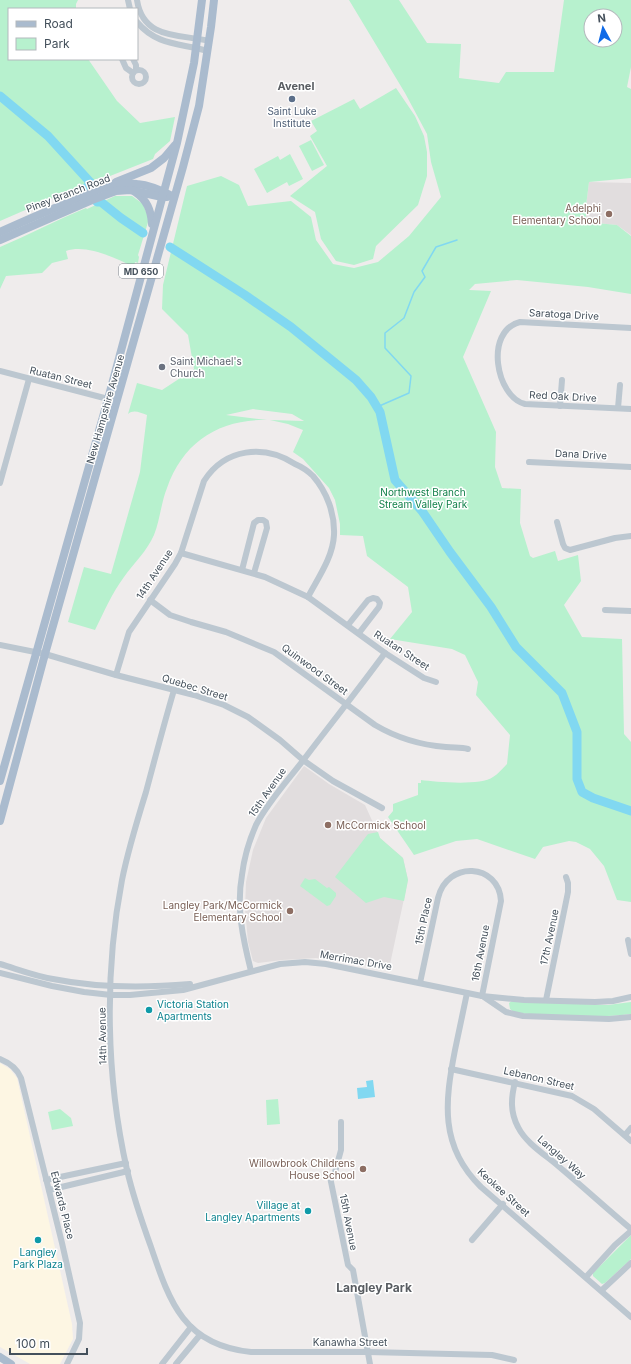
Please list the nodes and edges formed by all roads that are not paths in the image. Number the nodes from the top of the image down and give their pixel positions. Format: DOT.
graph roads {
  1 [pos="202,0"];
  2 [pos="214,0"];
  3 [pos="138,12"];
  4 [pos="138,23"];
  5 [pos="197,38"];
  6 [pos="209,41"];
  7 [pos="196,47"];
  8 [pos="208,50"];
  9 [pos="122,60"];
  10 [pos="133,60"];
  11 [pos="177,143"];
  12 [pos="130,190"];
  13 [pos="102,192"];
  14 [pos="163,194"];
  15 [pos="89,197"];
  16 [pos="174,197"];
  17 [pos="153,230"];
  18 [pos="0,232"];
  19 [pos="0,240"];
  20 [pos="631,328"];
  21 [pos="498,360"];
  22 [pos="0,371"];
  23 [pos="29,379"];
  24 [pos="562,380"];
  25 [pos="620,385"];
  26 [pos="108,399"];
  27 [pos="117,401"];
  28 [pos="560,406"];
  29 [pos="618,408"];
  30 [pos="631,409"];
  31 [pos="529,462"];
  32 [pos="631,467"];
  33 [pos="2,469"];
  34 [pos="0,483"];
  35 [pos="557,522"];
  36 [pos="631,536"];
  37 [pos="181,553"];
  38 [pos="242,570"];
  39 [pos="254,573"];
  40 [pos="308,597"];
  41 [pos="150,600"];
  42 [pos="605,610"];
  43 [pos="631,611"];
  44 [pos="348,625"];
  45 [pos="359,633"];
  46 [pos="0,646"];
  47 [pos="37,652"];
  48 [pos="385,653"];
  49 [pos="45,654"];
  50 [pos="116,675"];
  51 [pos="436,682"];
  52 [pos="174,690"];
  53 [pos="346,704"];
  54 [pos="468,749"];
  55 [pos="303,760"];
  56 [pos="0,781"];
  57 [pos="382,808"];
  58 [pos="0,821"];
  59 [pos="566,877"];
  60 [pos="498,915"];
  61 [pos="628,940"];
  62 [pos="631,954"];
  63 [pos="0,964"];
  64 [pos="251,971"];
  65 [pos="0,973"];
  66 [pos="204,983"];
  67 [pos="420,983"];
  68 [pos="111,987"];
  69 [pos="467,992"];
  70 [pos="111,995"];
  71 [pos="482,996"];
  72 [pos="513,998"];
  73 [pos="631,998"];
  74 [pos="546,1000"];
  75 [pos="506,1012"];
  76 [pos="631,1016"];
  77 [pos="0,1059"];
  78 [pos="451,1069"];
  79 [pos="515,1082"];
  80 [pos="341,1122"];
  81 [pos="631,1128"];
  82 [pos="625,1135"];
  83 [pos="631,1141"];
  84 [pos="126,1163"];
  85 [pos="128,1171"];
  86 [pos="46,1180"];
  87 [pos="49,1190"];
  88 [pos="503,1204"];
  89 [pos="631,1230"];
  90 [pos="472,1240"];
  91 [pos="631,1263"];
  92 [pos="586,1277"];
  93 [pos="602,1290"];
  94 [pos="631,1316"];
  95 [pos="191,1327"];
  96 [pos="200,1335"];
  97 [pos="368,1352"];
  98 [pos="0,1357"];
  99 [pos="514,1360"];
  100 [pos="11,1364"];
  101 [pos="67,1364"];
  102 [pos="162,1364"];
  103 [pos="176,1364"];
  104 [pos="370,1364"];
  1 -- 5 [label="main road, New Hampshire Avenue / MD 650"];
  2 -- 6 [label="main road, New Hampshire Avenue / MD 650"];
  3 -- 5 [label="street"];
  4 -- 7 [label="street"];
  5 -- 6 [label="street"];
  5 -- 7 [label="main road, New Hampshire Avenue / MD 650"];
  6 -- 8 [label="main road, New Hampshire Avenue / MD 650"];
  7 -- 8 [label="street"];
  7 -- 11 [label="main road, New Hampshire Avenue / MD 650"];
  8 -- 16 [label="main road, New Hampshire Avenue / MD 650"];
  9 -- 10 [label="street"];
  11 -- 13 [label="main road"];
  11 -- 14 [label="main road, New Hampshire Avenue / MD 650"];
  12 -- 13 [label="main road, Piney Branch Road"];
  12 -- 14 [label="main road, Piney Branch Road"];
  12 -- 17 [label="main road"];
  13 -- 14 [label="main road, Piney Branch Road"];
  13 -- 15 [label="main road, Piney Branch Road"];
  14 -- 16 [label="main road, Piney Branch Road"];
  14 -- 17 [label="main road, New Hampshire Avenue / MD 650"];
  15 -- 18 [label="main road, Piney Branch Road"];
  15 -- 19 [label="main road, Piney Branch Road"];
  16 -- 27 [label="main road, New Hampshire Avenue / MD 650"];
  17 -- 26 [label="main road, New Hampshire Avenue / MD 650"];
  20 -- 21 [label="street, Saratoga Drive"];
  21 -- 28 [label="street, Red Oak Drive"];
  22 -- 23 [label="street, Ruatan Street"];
  23 -- 26 [label="street, Ruatan Street"];
  23 -- 33 [label="street"];
  24 -- 28 [label="street"];
  25 -- 29 [label="street"];
  26 -- 27 [label="street, Ruatan Street"];
  26 -- 47 [label="main road, New Hampshire Avenue / MD 650"];
  27 -- 49 [label="main road, New Hampshire Avenue / MD 650"];
  28 -- 29 [label="street, Red Oak Drive"];
  29 -- 30 [label="street, Red Oak Drive"];
  31 -- 32 [label="street, Dana Drive"];
  33 -- 34 [label="street"];
  35 -- 36 [label="street"];
  37 -- 38 [label="street, Ruatan Street"];
  37 -- 40 [label="street, 14th Avenue"];
  37 -- 41 [label="street, 14th Avenue"];
  38 -- 39 [label="street, Ruatan Street"];
  38 -- 39 [label="street"];
  39 -- 40 [label="street, Ruatan Street"];
  40 -- 44 [label="street, Ruatan Street"];
  41 -- 50 [label="street, 14th Avenue"];
  41 -- 53 [label="street, Quinwood Street"];
  42 -- 43 [label="street"];
  44 -- 45 [label="street, Ruatan Street"];
  44 -- 45 [label="street, Ruatan Street"];
  45 -- 48 [label="street, Ruatan Street"];
  46 -- 47 [label="street, Quebec Street"];
  47 -- 49 [label="street, Quebec Street"];
  47 -- 56 [label="main road, New Hampshire Avenue / MD 650"];
  48 -- 51 [label="street, Ruatan Street"];
  48 -- 53 [label="street, 15th Avenue"];
  49 -- 50 [label="street, Quebec Street"];
  49 -- 58 [label="main road, New Hampshire Avenue / MD 650"];
  50 -- 52 [label="street, Quebec Street"];
  52 -- 55 [label="street, Quebec Street"];
  52 -- 68 [label="street, 14th Avenue"];
  53 -- 54 [label="street, Quinwood Street"];
  53 -- 55 [label="street, 15th Avenue"];
  55 -- 57 [label="street, Quebec Street"];
  55 -- 64 [label="street, 15th Avenue"];
  59 -- 74 [label="street, 17th Avenue"];
  60 -- 67 [label="street, 15th Place"];
  60 -- 71 [label="street, 16th Avenue"];
  61 -- 62 [label="street"];
  63 -- 68 [label="street, Merrimac Drive"];
  64 -- 66 [label="street, Merrimac Drive"];
  64 -- 67 [label="street, Merrimac Drive"];
  65 -- 70 [label="street, Merrimac Drive"];
  66 -- 68 [label="street, Merrimac Drive"];
  66 -- 70 [label="street, Merrimac Drive"];
  67 -- 69 [label="street, Merrimac Drive"];
  68 -- 70 [label="street, 14th Avenue"];
  69 -- 71 [label="street, Merrimac Drive"];
  69 -- 78 [label="street, Keokee Street"];
  70 -- 84 [label="street, 14th Avenue"];
  71 -- 72 [label="street, Merrimac Drive"];
  71 -- 75 [label="street, Merrimac Drive"];
  72 -- 74 [label="street, Merrimac Drive"];
  72 -- 75 [label="street"];
  73 -- 74 [label="street, Merrimac Drive"];
  75 -- 76 [label="street, Merrimac Drive"];
  77 -- 86 [label="street, Edwards Place"];
  78 -- 79 [label="street, Lebanon Street"];
  78 -- 88 [label="street, Keokee Street"];
  79 -- 82 [label="street, Lebanon Street"];
  79 -- 89 [label="street, Langley Way"];
  80 -- 97 [label="street, 15th Avenue"];
  81 -- 82 [label="street"];
  82 -- 83 [label="street, Lebanon Street"];
  84 -- 85 [label="street, 14th Avenue"];
  84 -- 86 [label="street"];
  85 -- 87 [label="street"];
  85 -- 95 [label="street, 14th Avenue"];
  86 -- 87 [label="street, Edwards Place"];
  87 -- 101 [label="street, Edwards Place"];
  88 -- 90 [label="street"];
  88 -- 92 [label="street, Keokee Street"];
  89 -- 92 [label="street"];
  91 -- 93 [label="street"];
  92 -- 93 [label="street, Keokee Street"];
  93 -- 94 [label="street, Keokee Street"];
  95 -- 96 [label="street, Kanawha Street"];
  95 -- 102 [label="street"];
  96 -- 97 [label="street, Kanawha Street"];
  96 -- 103 [label="street"];
  97 -- 99 [label="street, Kanawha Street"];
  97 -- 104 [label="street, 15th Avenue"];
  98 -- 100 [label="main road"];
}
